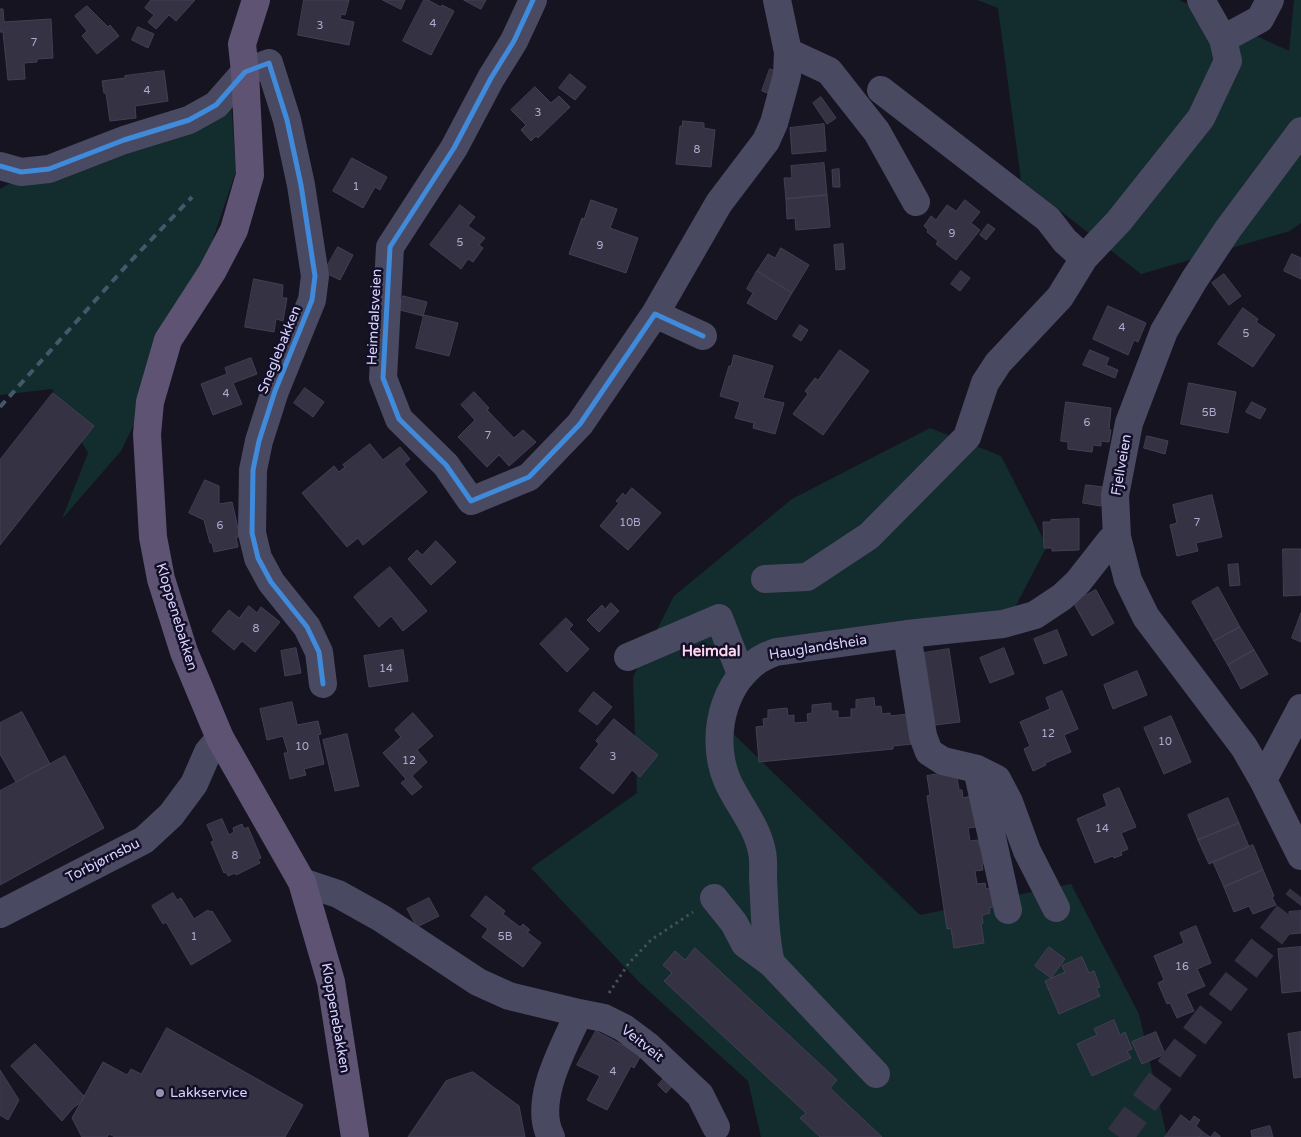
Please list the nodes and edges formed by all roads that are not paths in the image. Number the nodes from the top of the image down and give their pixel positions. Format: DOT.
graph roads {
  1 [pos="256,0"];
  2 [pos="533,0"];
  3 [pos="777,0"];
  4 [pos="1201,0"];
  5 [pos="1270,0"];
  6 [pos="1223,39"];
  7 [pos="788,52"];
  8 [pos="246,72"];
  9 [pos="881,90"];
  10 [pos="1301,131"];
  11 [pos="0,166"];
  12 [pos="916,202"];
  13 [pos="1084,258"];
  14 [pos="656,314"];
  15 [pos="703,336"];
  16 [pos="1117,537"];
  17 [pos="765,579"];
  18 [pos="907,634"];
  19 [pos="628,657"];
  20 [pos="742,674"];
  21 [pos="323,684"];
  22 [pos="1301,708"];
  23 [pos="220,738"];
  24 [pos="977,769"];
  25 [pos="1263,780"];
  26 [pos="1301,856"];
  27 [pos="302,882"];
  28 [pos="714,898"];
  29 [pos="1056,908"];
  30 [pos="1008,910"];
  31 [pos="0,914"];
  32 [pos="771,962"];
  33 [pos="586,1014"];
  34 [pos="876,1074"];
  35 [pos="716,1127"];
  36 [pos="355,1137"];
  37 [pos="551,1137"];
  1 -- 8 [label="main road, Kloppenebakken"];
  2 -- 14 [label="street, Heimdalsveien"];
  3 -- 7 [label="street"];
  4 -- 6 [label="street"];
  5 -- 6 [label="street"];
  6 -- 13 [label="street"];
  7 -- 12 [label="street"];
  7 -- 14 [label="street"];
  8 -- 11 [label="street"];
  8 -- 21 [label="street, Sneglebakken"];
  8 -- 23 [label="main road, Kloppenebakken"];
  9 -- 13 [label="street"];
  10 -- 16 [label="street, Fjellveien"];
  13 -- 17 [label="street"];
  14 -- 15 [label="street"];
  16 -- 18 [label="street, Hauglandsheia"];
  16 -- 25 [label="street, Fjellveien"];
  18 -- 20 [label="street, Hauglandsheia"];
  18 -- 24 [label="street"];
  19 -- 20 [label="street"];
  20 -- 32 [label="street, Hauglandsheia"];
  22 -- 25 [label="street"];
  23 -- 27 [label="main road, Kloppenebakken"];
  23 -- 31 [label="street, Torbjørnsbu"];
  24 -- 29 [label="street"];
  24 -- 30 [label="street"];
  25 -- 26 [label="street, Fjellveien"];
  27 -- 33 [label="street, Veitveit"];
  27 -- 36 [label="main road, Kloppenebakken"];
  28 -- 32 [label="street"];
  32 -- 34 [label="street"];
  33 -- 35 [label="street, Veitveit"];
  33 -- 37 [label="street"];
}
